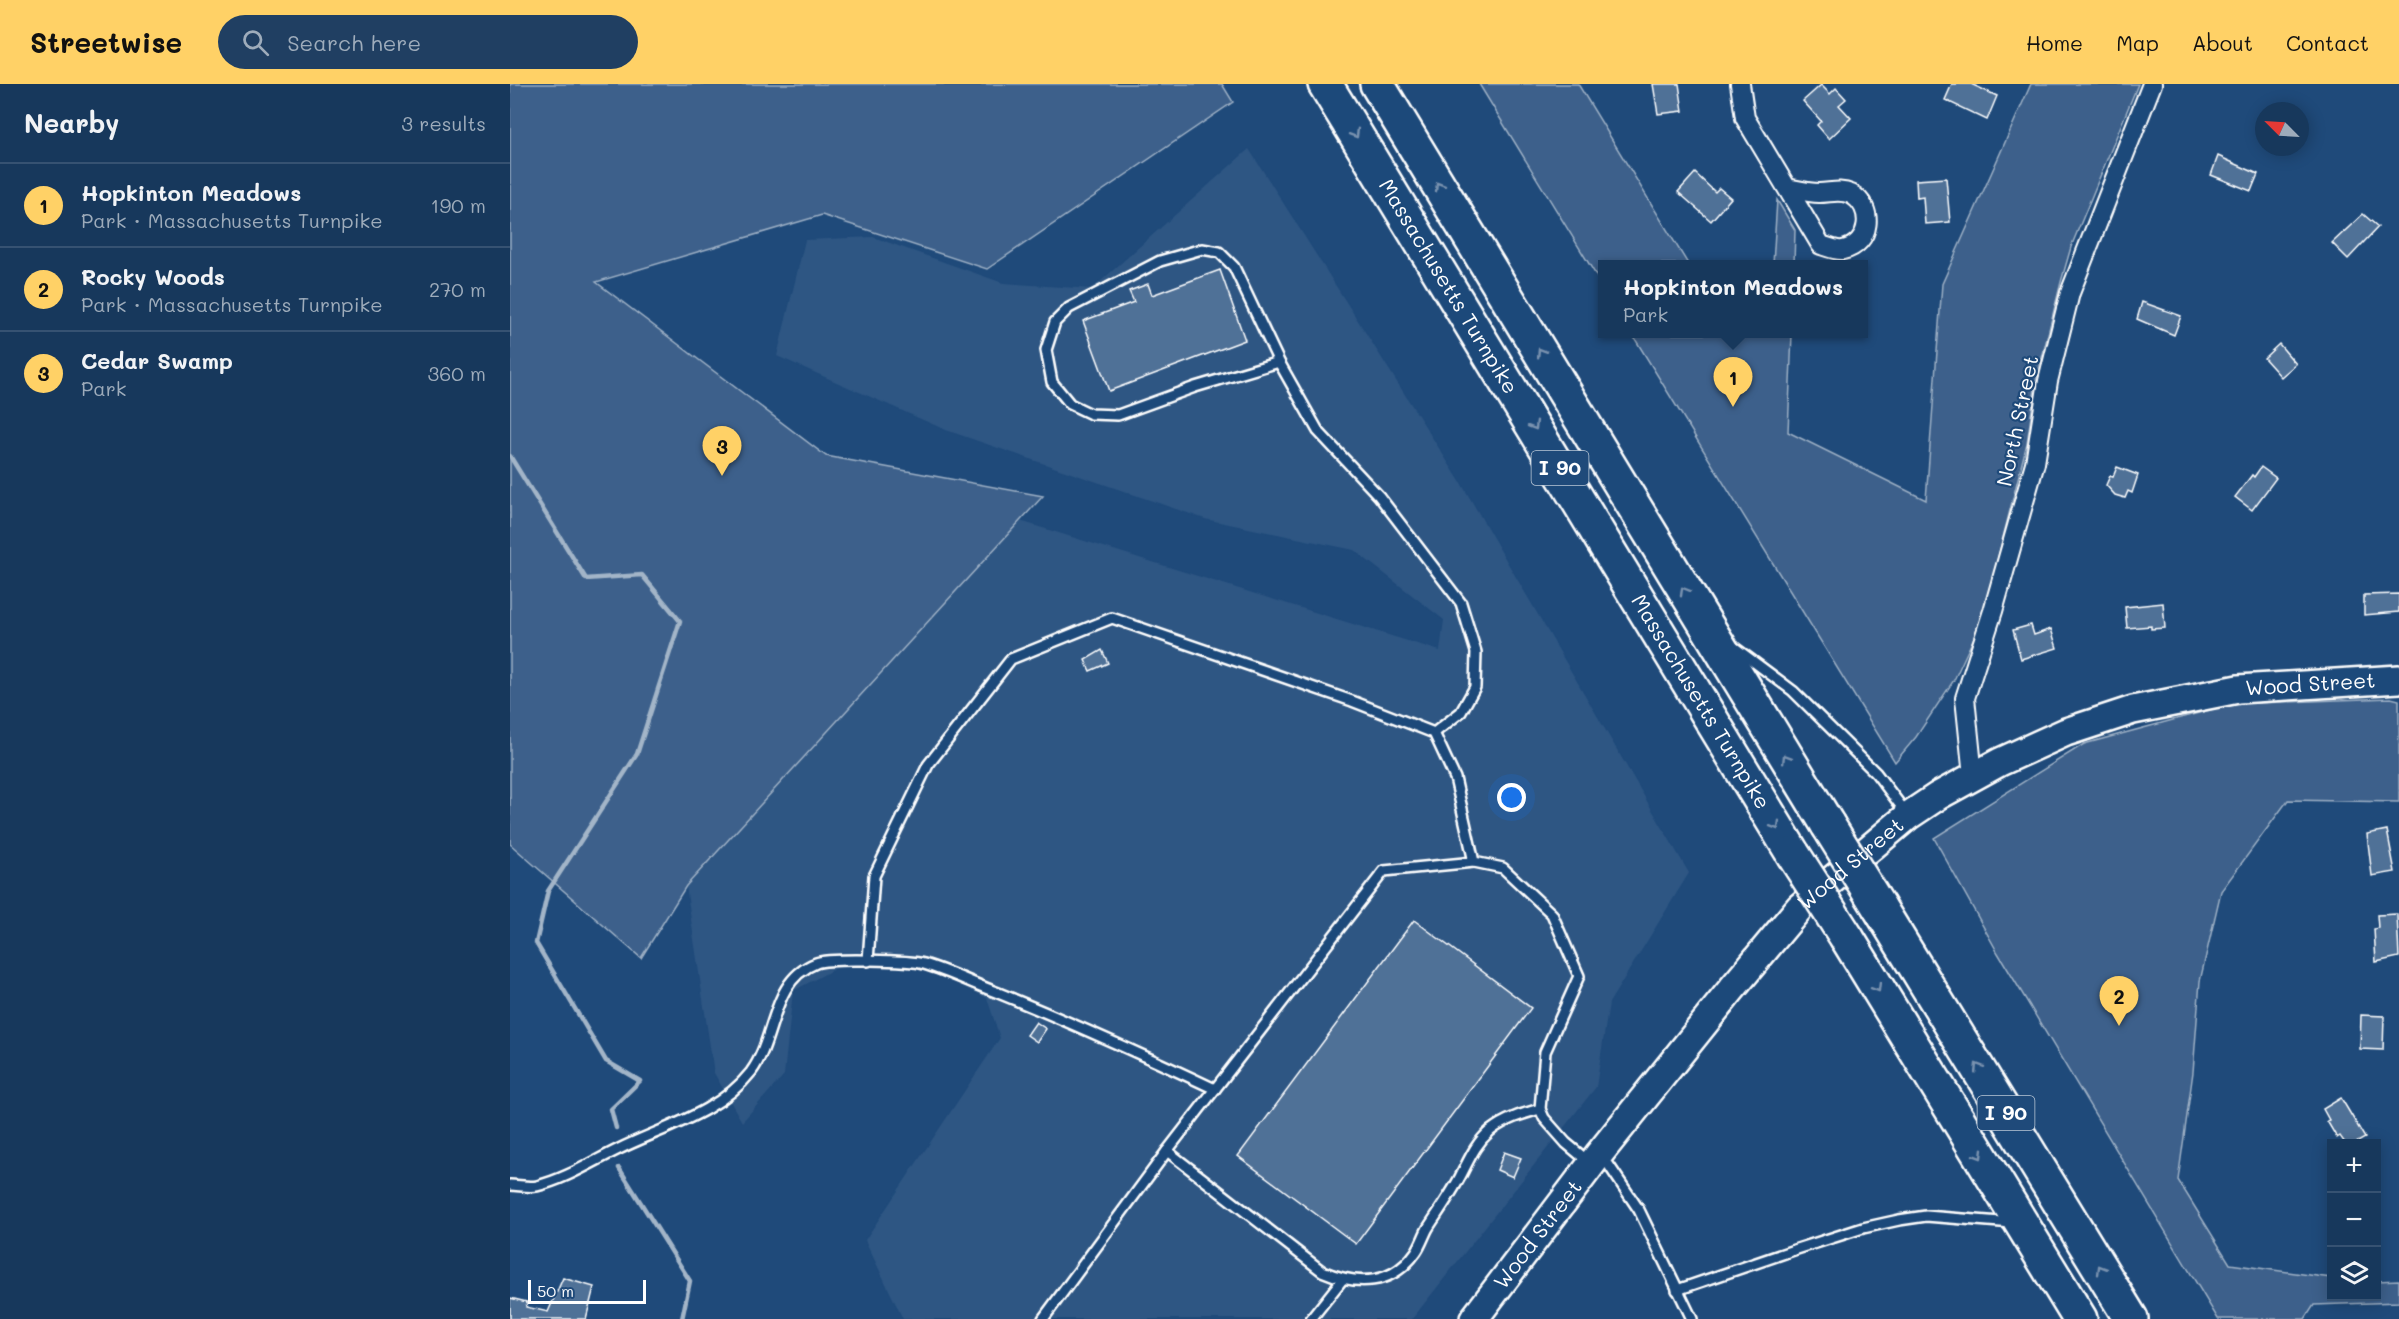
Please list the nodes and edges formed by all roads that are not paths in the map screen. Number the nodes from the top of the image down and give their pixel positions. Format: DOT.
graph roads {
  1 [pos="1325,84"];
  2 [pos="1377,84"];
  3 [pos="1740,84"];
  4 [pos="2152,84"];
  5 [pos="1787,188"];
  6 [pos="1279,362"];
  7 [pos="1706,629"];
  8 [pos="2399,679"];
  9 [pos="1434,733"];
  10 [pos="1973,776"];
  11 [pos="1908,816"];
  12 [pos="1474,862"];
  13 [pos="868,961"];
  14 [pos="1215,1089"];
  15 [pos="1540,1109"];
  16 [pos="1167,1151"];
  17 [pos="1596,1159"];
  18 [pos="510,1185"];
  19 [pos="2021,1224"];
  20 [pos="1342,1280"];
  21 [pos="1677,1290"];
  22 [pos="1043,1319"];
  23 [pos="1311,1319"];
  24 [pos="1474,1319"];
  25 [pos="1692,1319"];
  26 [pos="2080,1319"];
  27 [pos="2131,1319"];
  1 -- 19 [label="highway, Massachusetts Turnpike / I 90, one-way, bridge"];
  7 -- 2 [label="highway, Massachusetts Turnpike / I 90, one-way"];
  3 -- 5 [label="street"];
  4 -- 10 [label="street, North Street"];
  5 -- 5 [label="street"];
  6 -- 6 [label="lane"];
  6 -- 9 [label="lane"];
  7 -- 11 [label="lane"];
  27 -- 7 [label="highway, Massachusetts Turnpike / I 90, one-way, bridge"];
  8 -- 10 [label="main road, Wood Street"];
  9 -- 12 [label="lane"];
  9 -- 13 [label="lane"];
  10 -- 11 [label="main road, Wood Street"];
  11 -- 17 [label="main road, Wood Street"];
  12 -- 14 [label="lane"];
  12 -- 15 [label="lane"];
  13 -- 14 [label="lane"];
  13 -- 18 [label="lane"];
  14 -- 16 [label="lane"];
  15 -- 17 [label="lane"];
  15 -- 20 [label="lane"];
  16 -- 20 [label="lane"];
  16 -- 22 [label="lane"];
  17 -- 21 [label="lane"];
  17 -- 24 [label="main road, Wood Street"];
  19 -- 21 [label="lane"];
  19 -- 26 [label="highway, Massachusetts Turnpike / I 90"];
  20 -- 23 [label="lane"];
  21 -- 25 [label="lane"];
}
